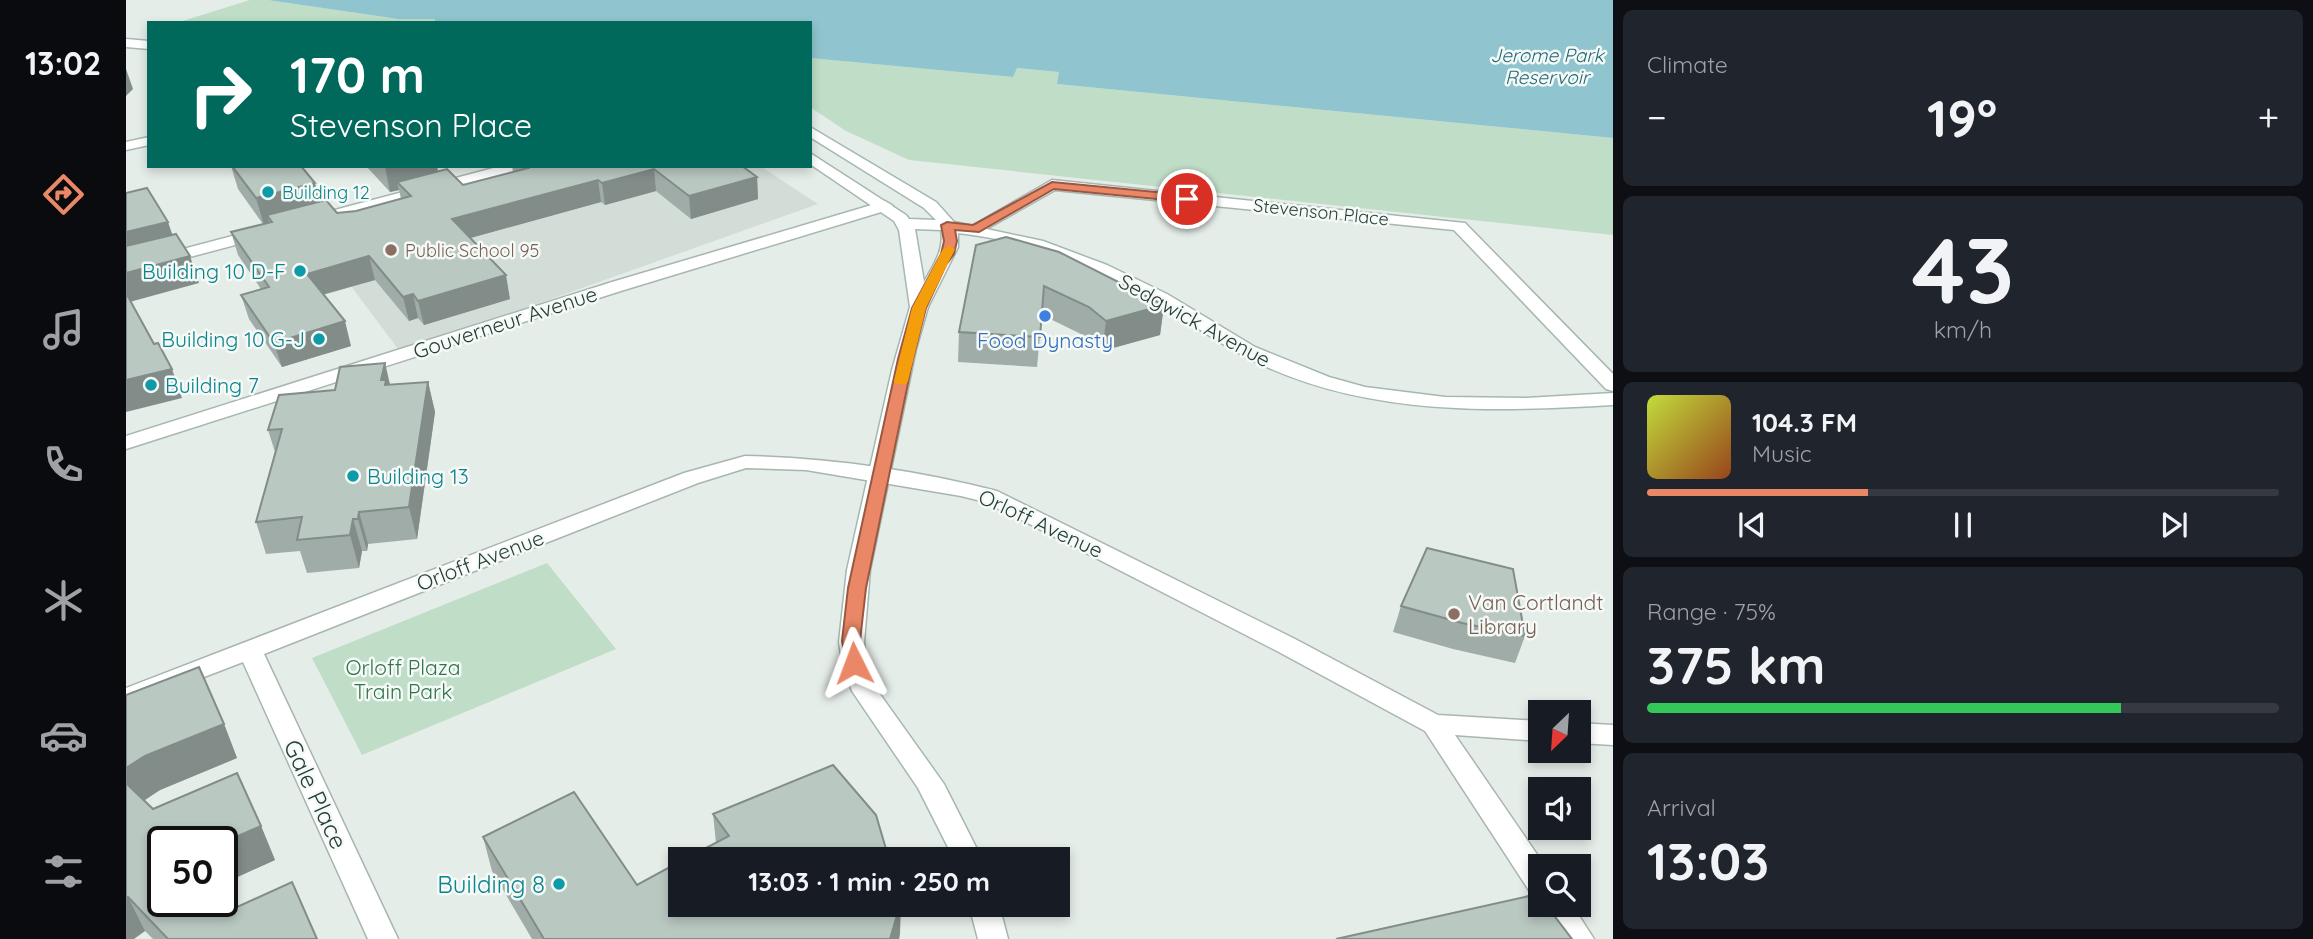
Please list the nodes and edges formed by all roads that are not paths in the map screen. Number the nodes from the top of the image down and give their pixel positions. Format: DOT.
graph roads {
  1 [pos="126,43"];
  2 [pos="147,45"];
  3 [pos="126,57"];
  4 [pos="147,59"];
  5 [pos="812,132"];
  6 [pos="147,141"];
  7 [pos="126,146"];
  8 [pos="812,158"];
  9 [pos="511,168"];
  10 [pos="885,206"];
  11 [pos="297,224"];
  12 [pos="904,224"];
  13 [pos="947,225"];
  14 [pos="975,229"];
  15 [pos="271,231"];
  16 [pos="126,269"];
  17 [pos="919,308"];
  18 [pos="1613,385"];
  19 [pos="1613,398"];
  20 [pos="126,443"];
  21 [pos="881,476"];
  22 [pos="250,650"];
  23 [pos="126,698"];
  24 [pos="1434,724"];
  25 [pos="1528,730"];
  26 [pos="1591,734"];
  27 [pos="1613,735"];
  28 [pos="962,847"];
  29 [pos="1528,865"];
  30 [pos="987,917"];
  31 [pos="1563,917"];
  32 [pos="383,939"];
  33 [pos="993,939"];
  34 [pos="1579,939"];
  1 -- 2 [label="street"];
  3 -- 4 [label="street"];
  5 -- 13 [label="street"];
  6 -- 7 [label="street"];
  8 -- 10 [label="street"];
  9 -- 11 [label="street"];
  10 -- 12 [label="street"];
  10 -- 20 [label="street, Gouverneur Avenue"];
  12 -- 13 [label="street, Sedgwick Avenue"];
  12 -- 17 [label="street"];
  13 -- 14 [label="street, Sedgwick Avenue"];
  13 -- 17 [label="street"];
  14 -- 18 [label="street, Stevenson Place"];
  14 -- 19 [label="street, Sedgwick Avenue"];
  15 -- 16 [label="street"];
  17 -- 21 [label="street"];
  21 -- 22 [label="street, Orloff Avenue"];
  21 -- 24 [label="street, Orloff Avenue"];
  21 -- 28 [label="street"];
  22 -- 23 [label="street, Orloff Avenue"];
  22 -- 32 [label="street, Gale Place"];
  24 -- 25 [label="street"];
  24 -- 29 [label="street, Orloff Avenue"];
  26 -- 27 [label="street"];
  30 -- 33 [label="street"];
  31 -- 34 [label="street"];
}
